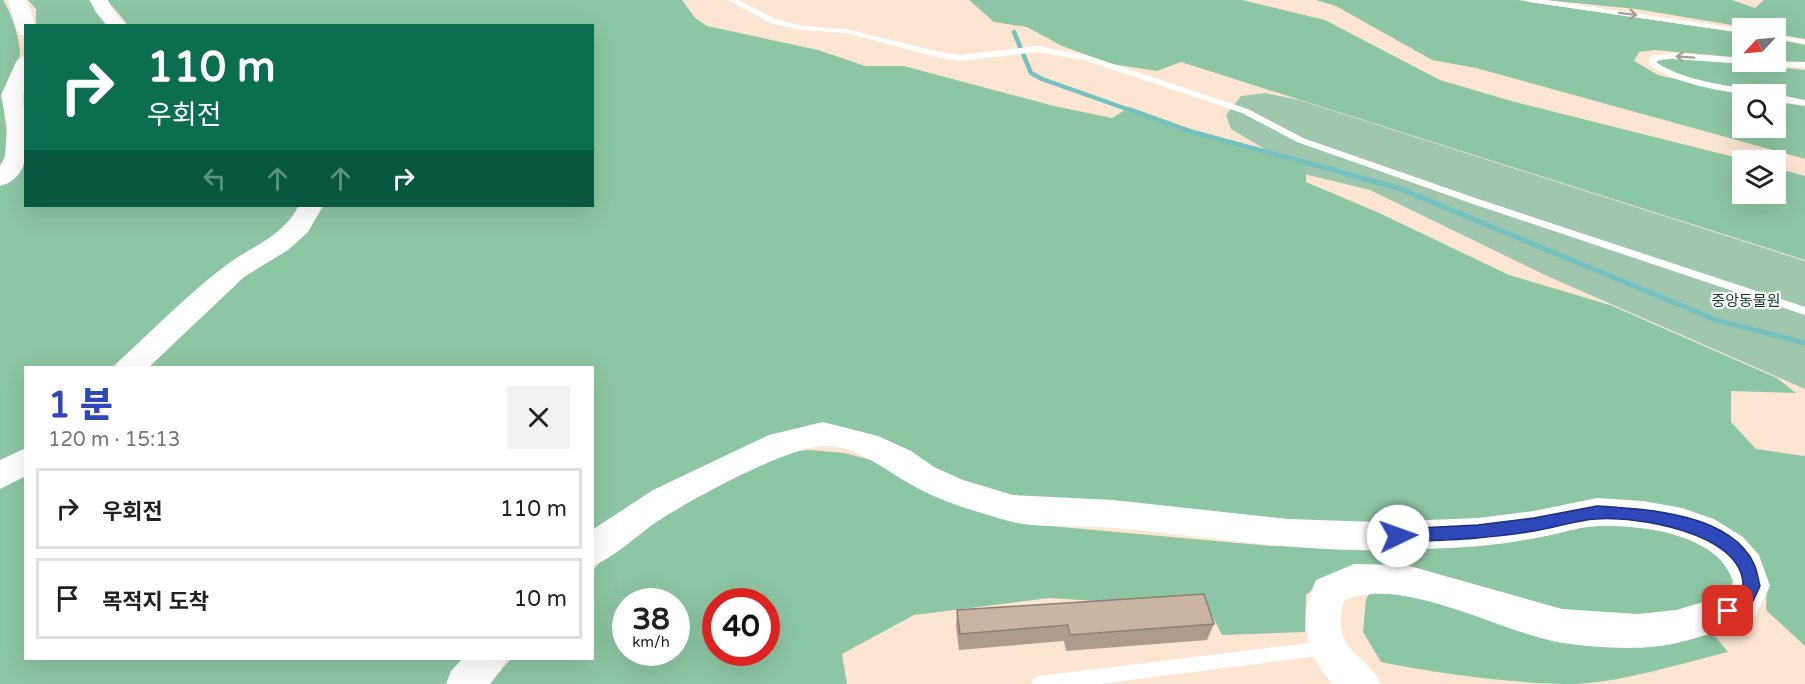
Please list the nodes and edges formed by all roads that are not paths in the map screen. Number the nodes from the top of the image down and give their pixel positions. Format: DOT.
graph roads {
  1 [pos="16,0"];
  2 [pos="99,0"];
  3 [pos="732,0"];
  4 [pos="1529,0"];
  5 [pos="25,24"];
  6 [pos="116,24"];
  7 [pos="1732,29"];
  8 [pos="1786,39"];
  9 [pos="1805,42"];
  10 [pos="1732,60"];
  11 [pos="1786,64"];
  12 [pos="1805,65"];
  13 [pos="24,67"];
  14 [pos="1732,88"];
  15 [pos="1786,100"];
  16 [pos="1805,103"];
  17 [pos="0,179"];
  18 [pos="310,207"];
  19 [pos="1805,311"];
  20 [pos="131,366"];
  21 [pos="24,461"];
  22 [pos="0,476"];
  23 [pos="594,550"];
  24 [pos="1328,648"];
  25 [pos="486,660"];
  26 [pos="465,684"];
  27 [pos="1039,684"];
  28 [pos="1362,684"];
  1 -- 5 [label="street"];
  2 -- 6 [label="street"];
  3 -- 19 [label="lane"];
  4 -- 7 [label="lane, one-way"];
  8 -- 9 [label="lane"];
  10 -- 14 [label="lane, one-way"];
  11 -- 12 [label="lane"];
  13 -- 17 [label="street"];
  15 -- 16 [label="lane"];
  18 -- 20 [label="street"];
  21 -- 22 [label="street"];
  23 -- 24 [label="street"];
  24 -- 27 [label="lane"];
  24 -- 28 [label="street"];
  25 -- 26 [label="street"];
}
